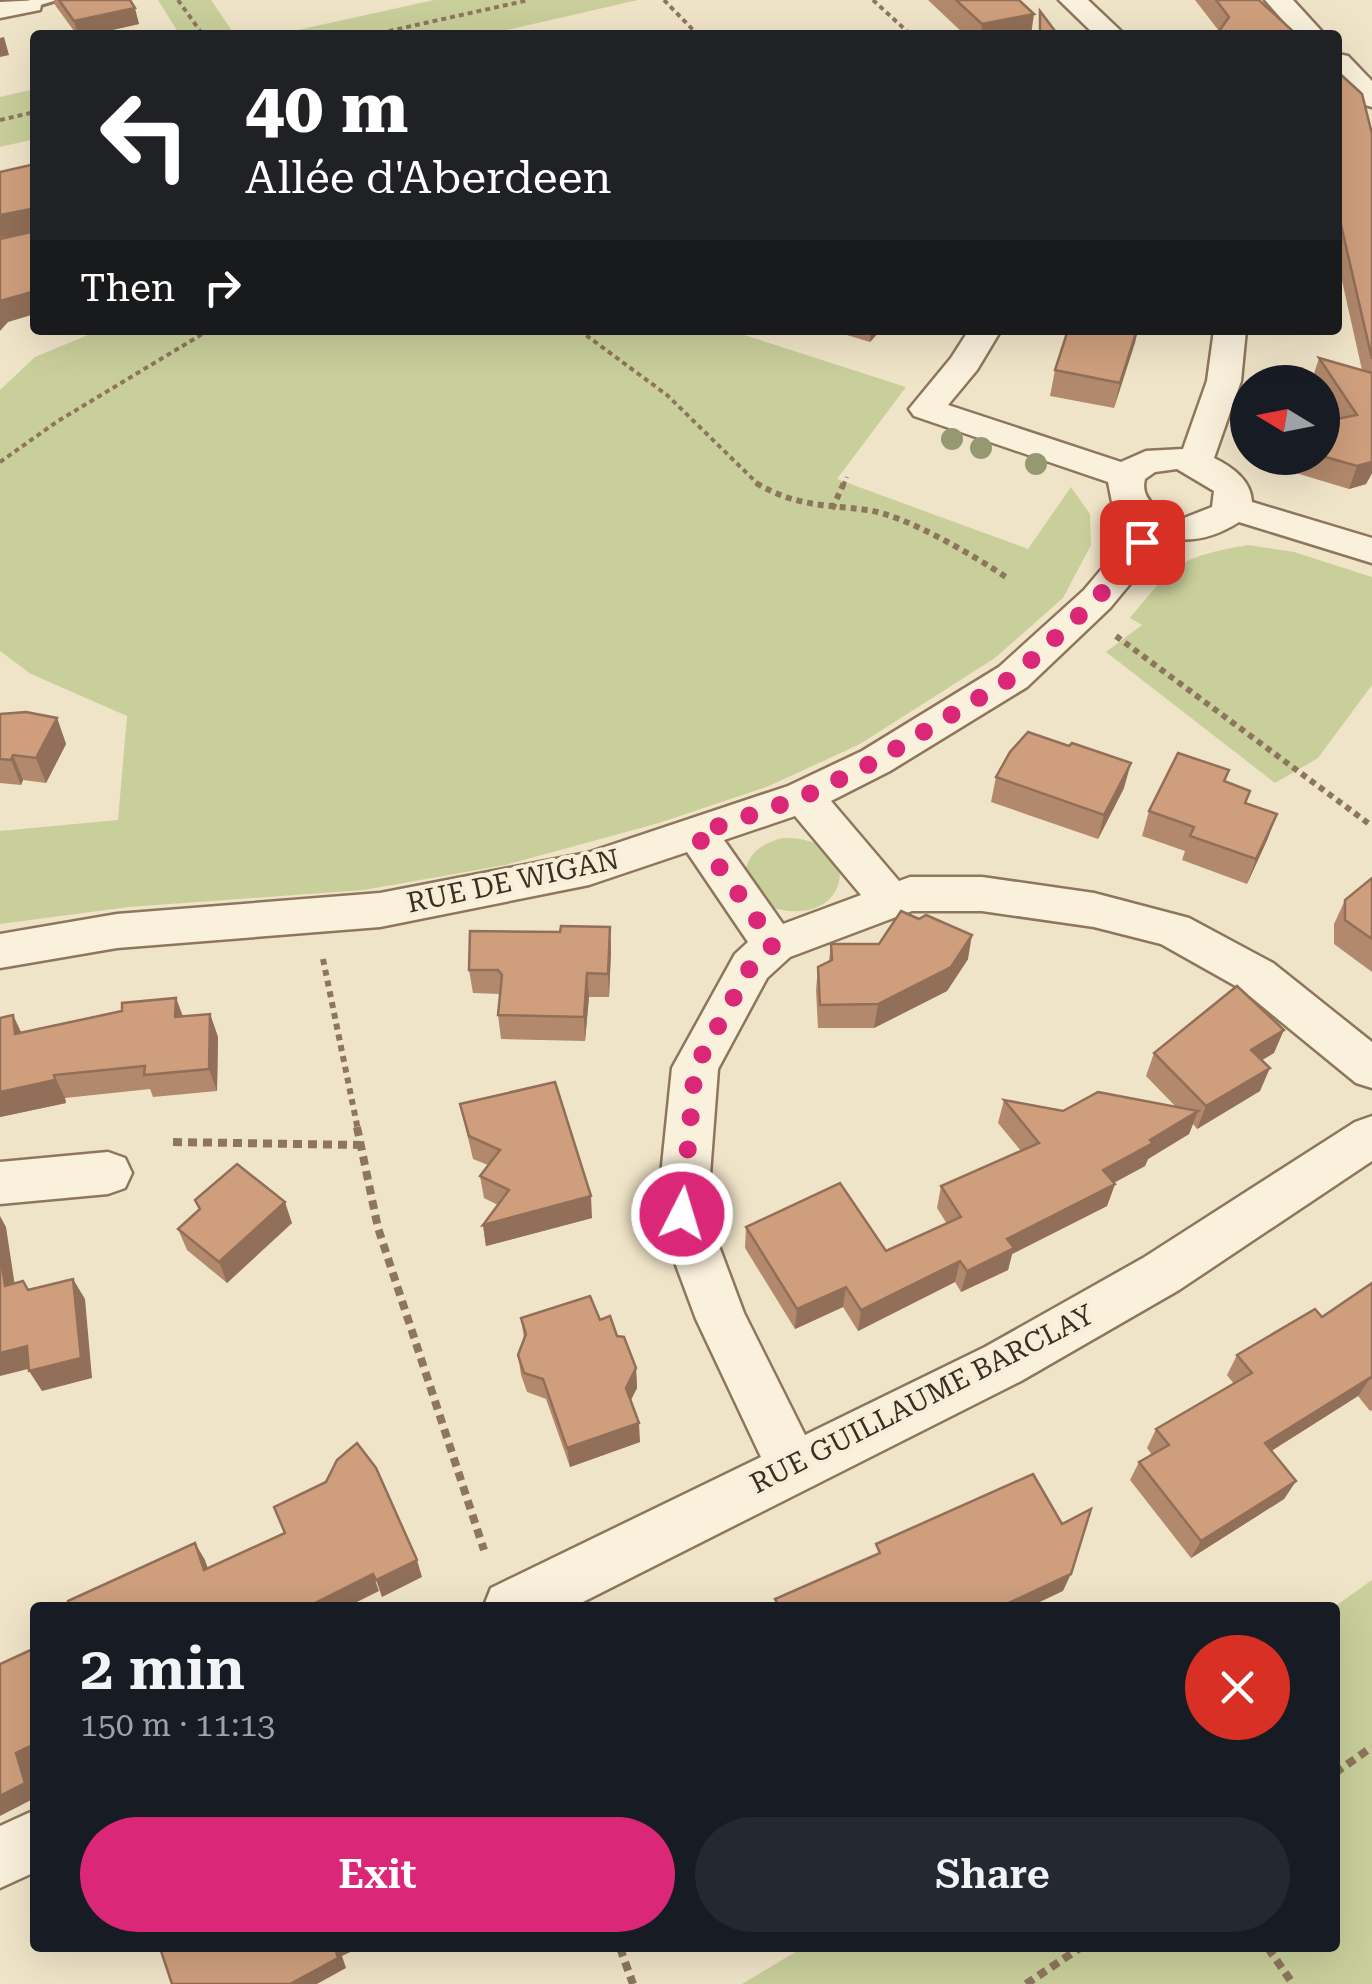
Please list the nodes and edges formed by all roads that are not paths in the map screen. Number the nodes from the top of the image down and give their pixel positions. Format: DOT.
graph roads {
  1 [pos="1072,0"];
  2 [pos="1278,0"];
  3 [pos="36,1"];
  4 [pos="0,10"];
  5 [pos="1105,30"];
  6 [pos="1307,30"];
  7 [pos="1342,66"];
  8 [pos="1372,98"];
  9 [pos="981,335"];
  10 [pos="1230,335"];
  11 [pos="1195,462"];
  12 [pos="1127,476"];
  13 [pos="1232,508"];
  14 [pos="1160,524"];
  15 [pos="1372,551"];
  16 [pos="803,797"];
  17 [pos="696,834"];
  18 [pos="889,899"];
  19 [pos="774,944"];
  20 [pos="0,950"];
  21 [pos="1372,1069"];
  22 [pos="1372,1136"];
  23 [pos="108,1173"];
  24 [pos="0,1183"];
  25 [pos="792,1465"];
  26 [pos="522,1602"];
  27 [pos="30,1843"];
  28 [pos="0,1858"];
  1 -- 5 [label="street"];
  2 -- 6 [label="street"];
  3 -- 4 [label="street"];
  7 -- 8 [label="street"];
  9 -- 12 [label="street"];
  10 -- 11 [label="street"];
  11 -- 12 [label="street"];
  11 -- 13 [label="street"];
  12 -- 14 [label="street"];
  13 -- 14 [label="street"];
  13 -- 15 [label="street"];
  14 -- 16 [label="street, RUE DE WIGAN"];
  16 -- 17 [label="street, RUE DE WIGAN"];
  16 -- 18 [label="street"];
  17 -- 19 [label="street"];
  17 -- 20 [label="street, RUE DE WIGAN"];
  18 -- 19 [label="street"];
  18 -- 21 [label="street"];
  19 -- 25 [label="street"];
  22 -- 25 [label="street, RUE GUILLAUME BARCLAY"];
  23 -- 24 [label="street"];
  25 -- 26 [label="street, RUE GUILLAUME BARCLAY"];
  27 -- 28 [label="street"];
}
